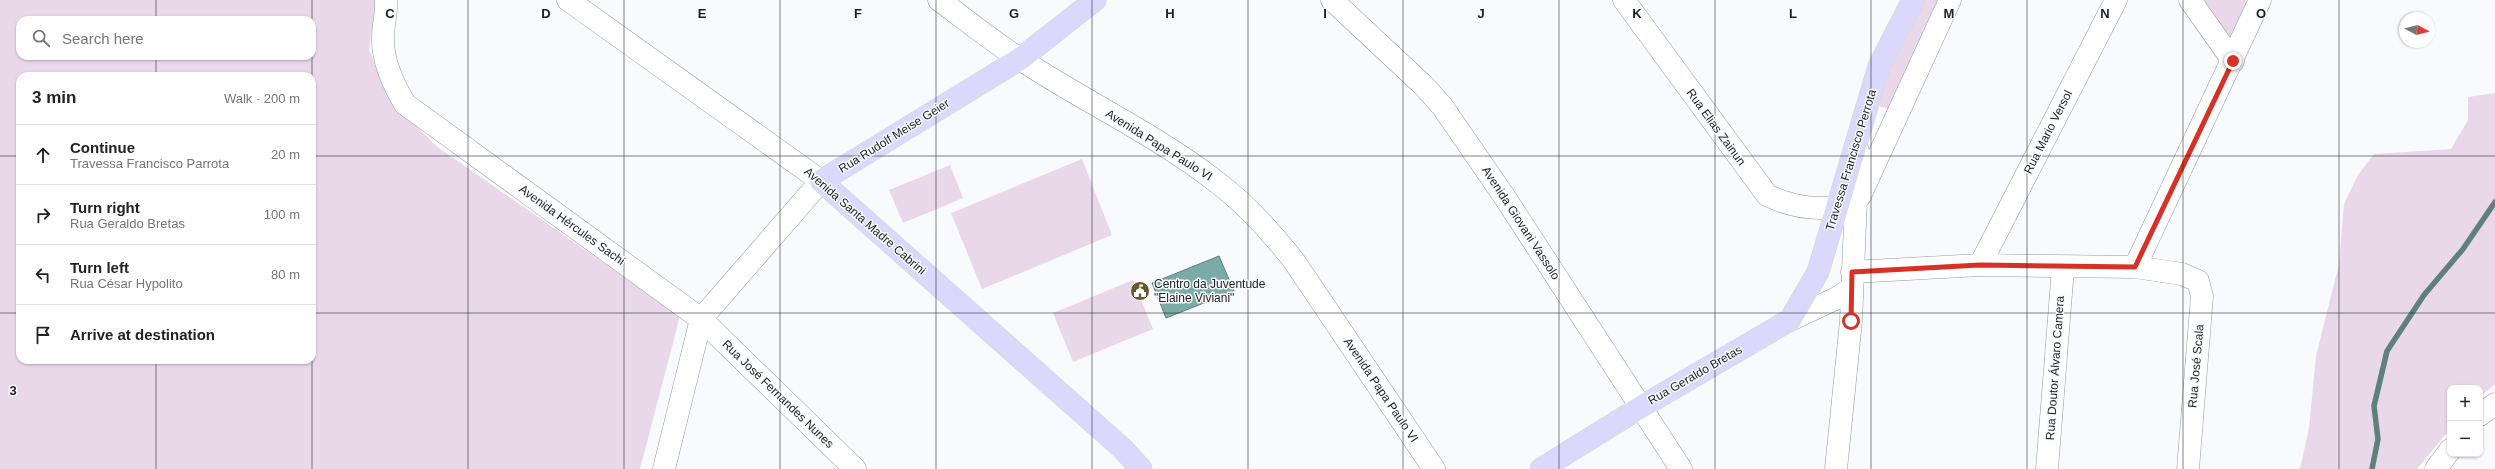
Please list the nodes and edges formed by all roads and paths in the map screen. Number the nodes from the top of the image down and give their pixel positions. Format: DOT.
graph roads {
  1 [pos="386,0"];
  2 [pos="568,0"];
  3 [pos="939,0"];
  4 [pos="1095,0"];
  5 [pos="1332,0"];
  6 [pos="1624,0"];
  7 [pos="1913,0"];
  8 [pos="1950,0"];
  9 [pos="2116,0"];
  10 [pos="2190,0"];
  11 [pos="2260,0"];
  12 [pos="1020,59"];
  13 [pos="2233,61"];
  14 [pos="821,181"];
  15 [pos="1846,206"];
  16 [pos="1980,265"];
  17 [pos="2135,267"];
  18 [pos="2062,268"];
  19 [pos="2182,274"];
  20 [pos="1852,280"];
  21 [pos="702,319"];
  22 [pos="1790,320"];
  23 [pos="2495,404"];
  24 [pos="1641,407"];
  25 [pos="2483,413"];
  26 [pos="2447,454"];
  27 [pos="664,469"];
  28 [pos="855,469"];
  29 [pos="1141,469"];
  30 [pos="1434,469"];
  31 [pos="1541,469"];
  32 [pos="1681,469"];
  33 [pos="1836,469"];
  34 [pos="2047,469"];
  35 [pos="2188,469"];
  36 [pos="2436,469"];
  1 -- 21 [label="street, Avenida Hércules Sachi"];
  2 -- 14 [label="street, Avenida Santa Madre Cabrini"];
  3 -- 12 [label="street, Avenida Papa Paulo VI"];
  4 -- 12 [label="main road, Rua Rudolf Meise Geier"];
  5 -- 24 [label="street, Avenida Giovani Vassolo"];
  6 -- 15 [label="street, Rua Elias Zainun"];
  7 -- 15 [label="main road, Travessa Francisco Perrota"];
  8 -- 15 [label="street, Travessa Francisco Perrota"];
  9 -- 16 [label="street, Rua Mario Versol"];
  10 -- 13 [label="street"];
  11 -- 13 [label="street"];
  12 -- 14 [label="main road, Rua Rudolf Meise Geier"];
  12 -- 30 [label="street, Avenida Papa Paulo VI"];
  13 -- 17 [label="street"];
  14 -- 21 [label="street, Rua Rudolf Meise Geier"];
  14 -- 29 [label="main road, Avenida Santa Madre Cabrini"];
  15 -- 20 [label="street"];
  15 -- 22 [label="main road, Travessa Francisco Perrota"];
  16 -- 18 [label="street, Rua Geraldo Bretas"];
  16 -- 20 [label="street, Rua Geraldo Bretas"];
  17 -- 18 [label="street, Rua Geraldo Bretas"];
  17 -- 19 [label="street, Rua Geraldo Bretas"];
  18 -- 34 [label="street, Rua Doutor Álvaro Camera"];
  19 -- 35 [label="street, Rua José Scala"];
  20 -- 22 [label="street, Rua Geraldo Bretas"];
  20 -- 33 [label="street"];
  21 -- 27 [label="street"];
  21 -- 28 [label="street, Rua José Fernandes Nunes"];
  22 -- 24 [label="main road, Rua Geraldo Bretas"];
  23 -- 25 [label="street"];
  24 -- 31 [label="main road, Rua Geraldo Bretas"];
  24 -- 32 [label="street, Avenida Giovani Vassolo"];
  26 -- 36 [label="street"];
}
